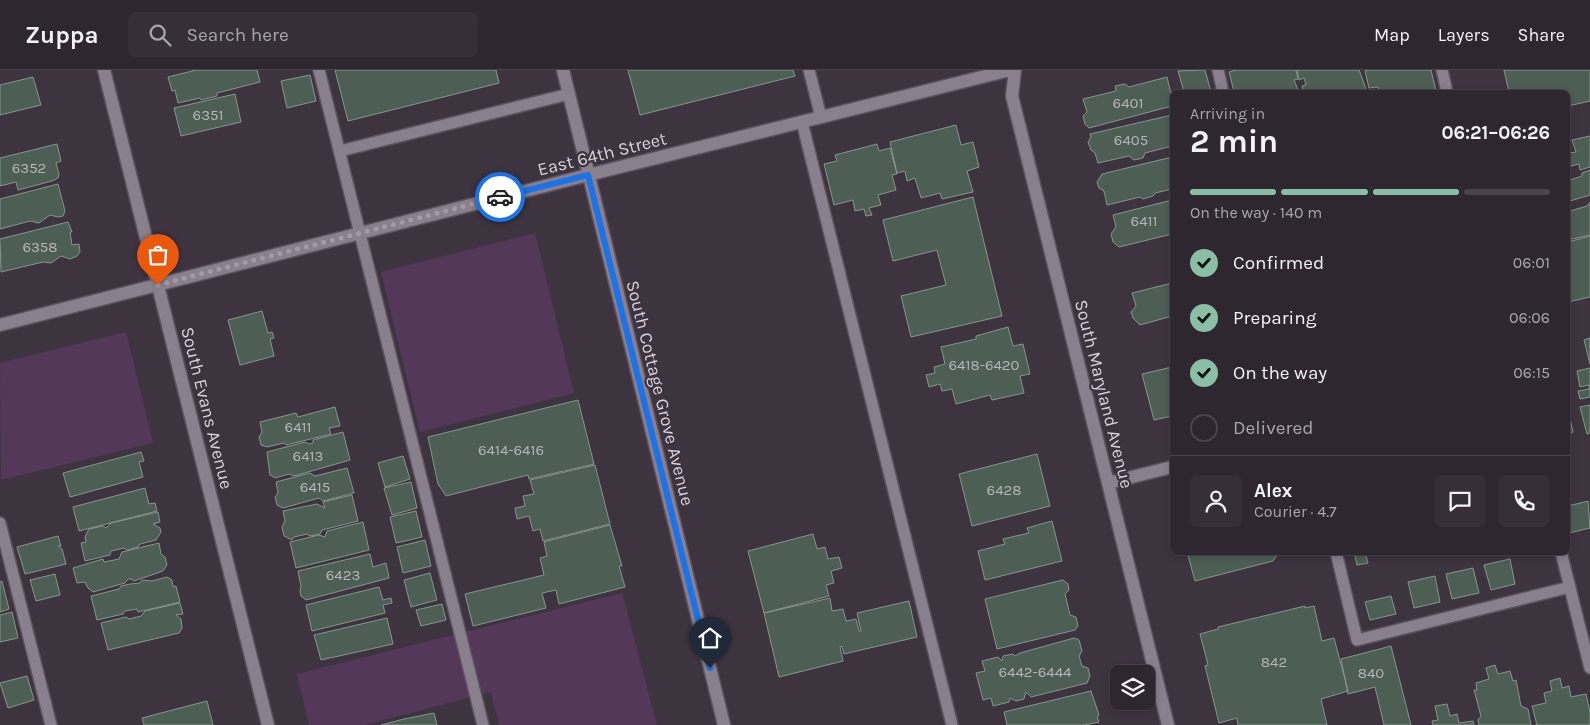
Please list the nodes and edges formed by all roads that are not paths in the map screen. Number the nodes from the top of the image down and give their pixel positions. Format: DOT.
graph roads {
  1 [pos="104,70"];
  2 [pos="319,70"];
  3 [pos="563,70"];
  4 [pos="809,70"];
  5 [pos="1010,70"];
  6 [pos="1015,70"];
  7 [pos="1218,70"];
  8 [pos="1442,70"];
  9 [pos="1223,90"];
  10 [pos="1447,90"];
  11 [pos="569,94"];
  12 [pos="822,117"];
  13 [pos="802,122"];
  14 [pos="340,151"];
  15 [pos="588,175"];
  16 [pos="360,233"];
  17 [pos="158,285"];
  18 [pos="0,325"];
  19 [pos="1170,468"];
  20 [pos="1108,483"];
  21 [pos="0,523"];
  22 [pos="1337,555"];
  23 [pos="1562,555"];
  24 [pos="1570,587"];
  25 [pos="1590,668"];
  26 [pos="51,725"];
  27 [pos="268,725"];
  28 [pos="483,725"];
  29 [pos="724,725"];
  30 [pos="952,725"];
  31 [pos="1168,725"];
  1 -- 17 [label="street, South Evans Avenue"];
  2 -- 14 [label="lane"];
  3 -- 11 [label="street, South Cottage Grove Avenue"];
  4 -- 12 [label="lane"];
  5 -- 12 [label="street, East 64th Street"];
  6 -- 20 [label="street, South Maryland Avenue"];
  7 -- 9 [label="lane"];
  8 -- 10 [label="lane"];
  11 -- 14 [label="lane"];
  11 -- 15 [label="street, South Cottage Grove Avenue"];
  12 -- 13 [label="street, East 64th Street"];
  13 -- 15 [label="street, East 64th Street"];
  13 -- 30 [label="lane"];
  14 -- 16 [label="lane"];
  15 -- 16 [label="street, East 64th Street"];
  15 -- 29 [label="street, South Cottage Grove Avenue"];
  16 -- 17 [label="street, East 64th Street"];
  16 -- 28 [label="lane"];
  17 -- 18 [label="street, East 64th Street"];
  17 -- 27 [label="street, South Evans Avenue"];
  19 -- 20 [label="street"];
  20 -- 31 [label="street, South Maryland Avenue"];
  21 -- 26 [label="lane"];
  22 -- 24 [label="lane"];
  23 -- 24 [label="lane"];
  24 -- 25 [label="lane"];
}
